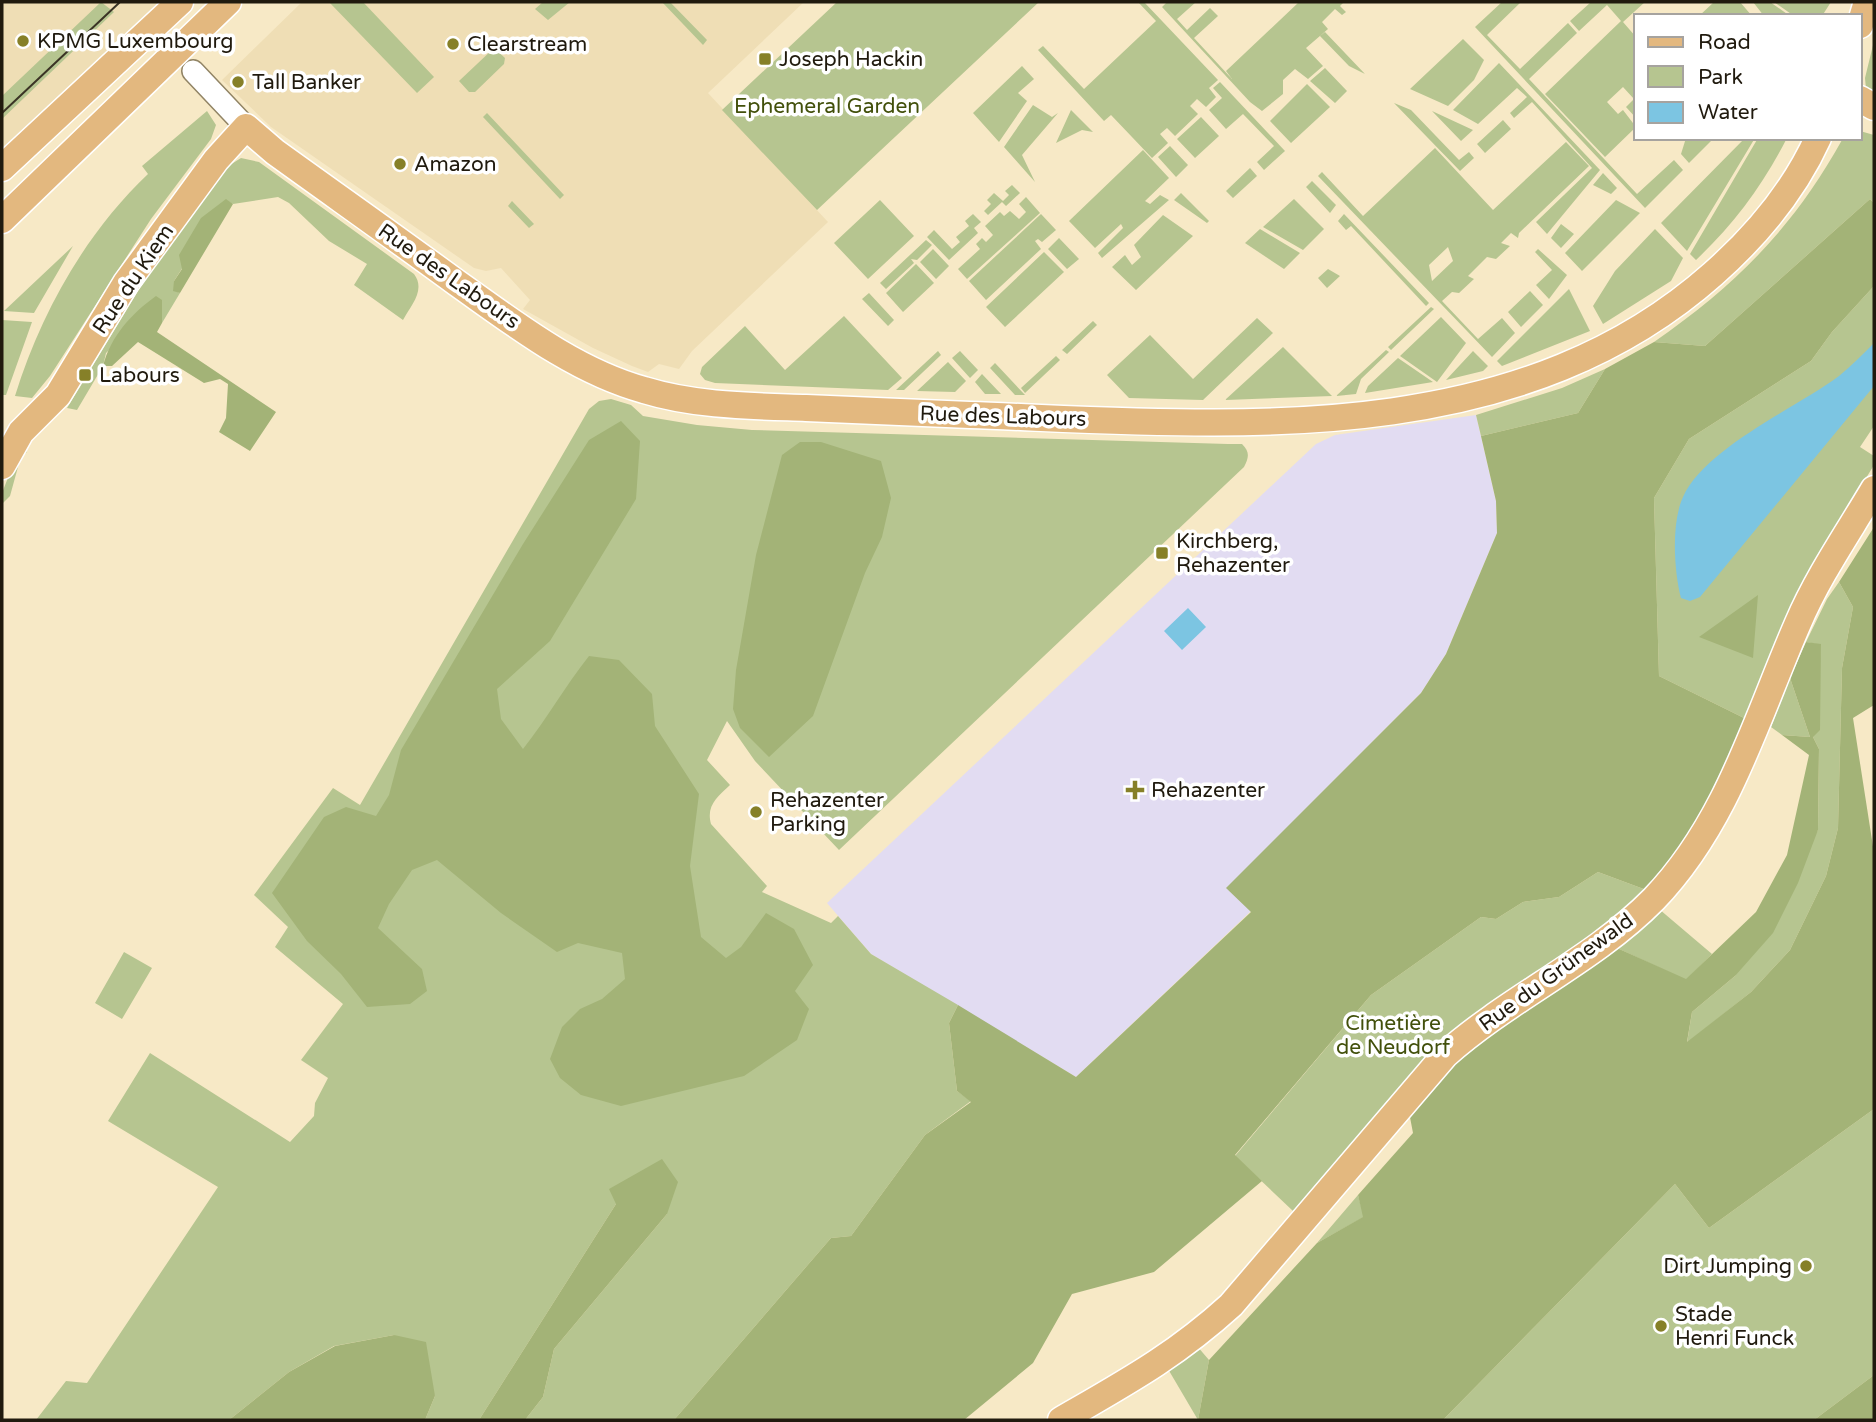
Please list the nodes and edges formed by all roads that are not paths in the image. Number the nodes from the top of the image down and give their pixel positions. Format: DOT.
graph roads {
  1 [pos="180,2"];
  2 [pos="228,2"];
  3 [pos="193,71"];
  4 [pos="246,127"];
  5 [pos="1817,140"];
  6 [pos="2,168"];
  7 [pos="2,220"];
  8 [pos="11,433"];
  9 [pos="2,466"];
  10 [pos="1874,489"];
  11 [pos="1060,1420"];
  1 -- 6 [label="main road"];
  2 -- 7 [label="main road"];
  3 -- 4 [label="street, Rue des Labours"];
  4 -- 5 [label="main road, Rue des Labours"];
  4 -- 8 [label="main road, Rue du Kiem"];
  8 -- 9 [label="main road, Rue du Kiem"];
  10 -- 11 [label="main road, Rue du Grünewald"];
}
